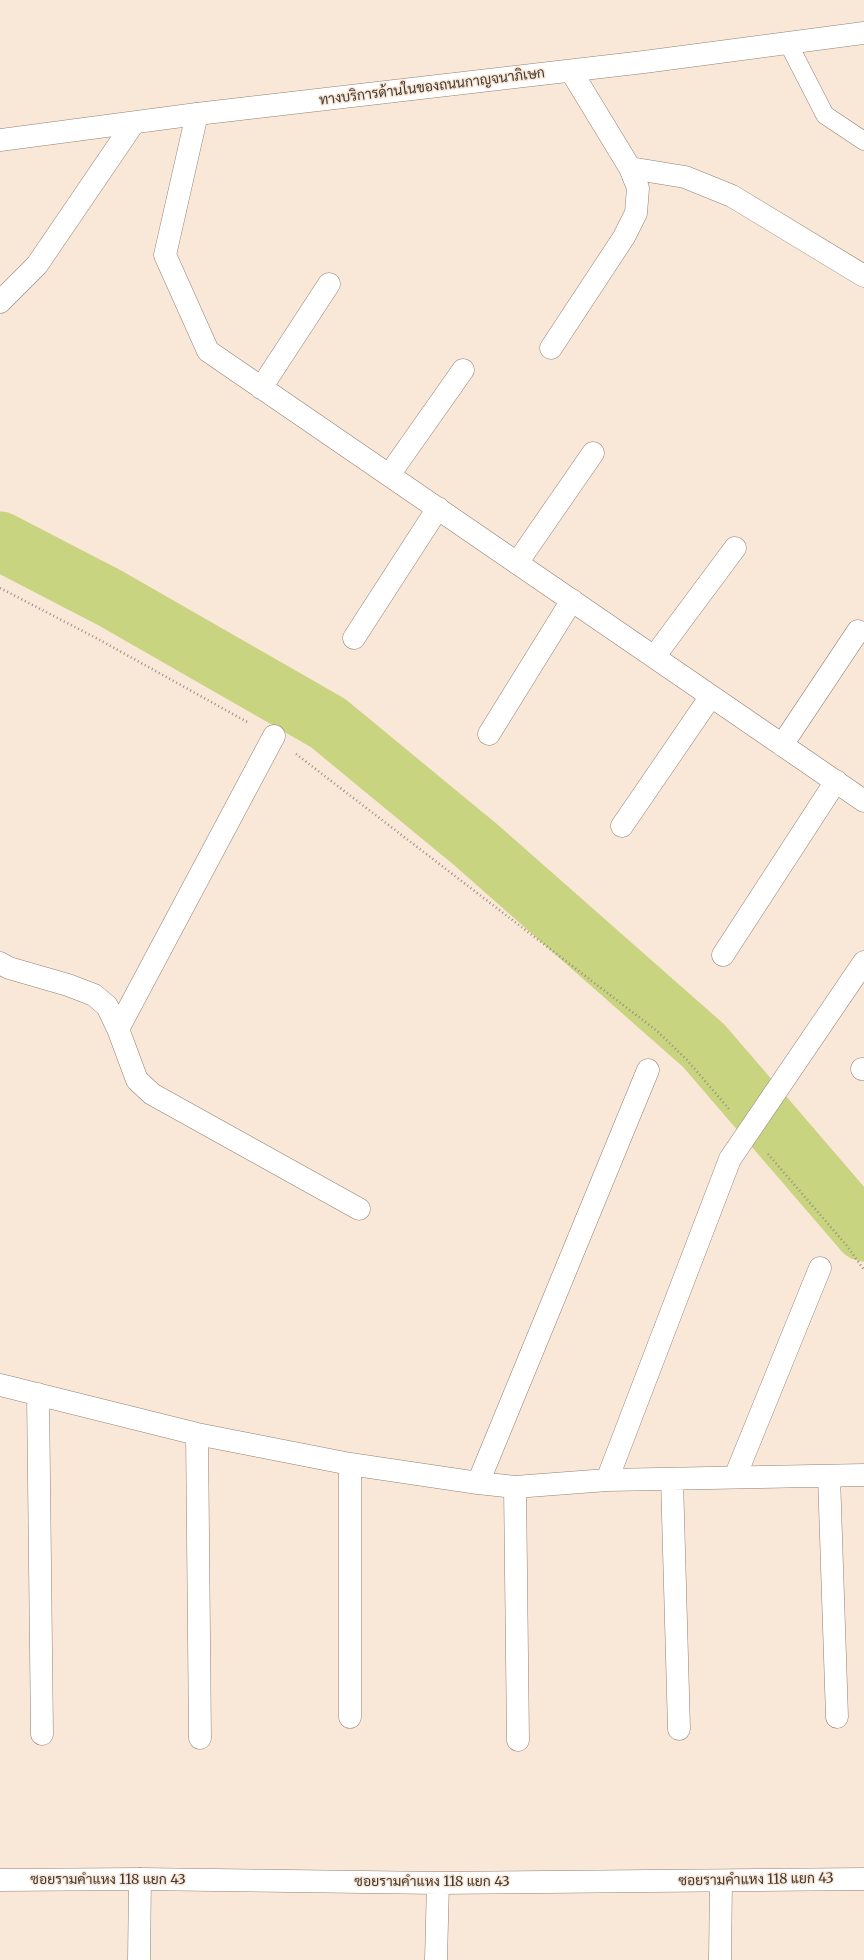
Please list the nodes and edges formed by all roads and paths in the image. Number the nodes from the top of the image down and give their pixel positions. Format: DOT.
graph roads {
  1 [pos="864,33"];
  2 [pos="788,43"];
  3 [pos="571,71"];
  4 [pos="197,114"];
  5 [pos="133,124"];
  6 [pos="0,140"];
  7 [pos="864,141"];
  8 [pos="630,168"];
  9 [pos="864,276"];
  10 [pos="328,284"];
  11 [pos="0,302"];
  12 [pos="551,348"];
  13 [pos="464,370"];
  14 [pos="261,388"];
  15 [pos="593,453"];
  16 [pos="389,475"];
  17 [pos="438,508"];
  18 [pos="735,548"];
  19 [pos="517,563"];
  20 [pos="0,588"];
  21 [pos="572,600"];
  22 [pos="858,631"];
  23 [pos="354,638"];
  24 [pos="654,657"];
  25 [pos="711,696"];
  26 [pos="489,734"];
  27 [pos="274,736"];
  28 [pos="782,745"];
  29 [pos="836,781"];
  30 [pos="864,801"];
  31 [pos="622,826"];
  32 [pos="723,955"];
  33 [pos="864,962"];
  34 [pos="0,963"];
  35 [pos="118,1029"];
  36 [pos="648,1070"];
  37 [pos="733,1114"];
  38 [pos="764,1150"];
  39 [pos="359,1209"];
  40 [pos="820,1268"];
  41 [pos="864,1270"];
  42 [pos="0,1385"];
  43 [pos="38,1394"];
  44 [pos="197,1434"];
  45 [pos="350,1464"];
  46 [pos="864,1475"];
  47 [pos="829,1476"];
  48 [pos="735,1477"];
  49 [pos="672,1479"];
  50 [pos="607,1480"];
  51 [pos="478,1483"];
  52 [pos="515,1487"];
  53 [pos="836,1716"];
  54 [pos="350,1717"];
  55 [pos="679,1729"];
  56 [pos="42,1734"];
  57 [pos="200,1738"];
  58 [pos="518,1740"];
  59 [pos="140,1879"];
  60 [pos="864,1879"];
  61 [pos="0,1880"];
  62 [pos="721,1881"];
  63 [pos="438,1883"];
  64 [pos="139,1960"];
  65 [pos="436,1960"];
  66 [pos="720,1960"];
  1 -- 2 [label="street, ทางบริการด้านในของถนนกาญจนาภิเษก"];
  2 -- 3 [label="street, ทางบริการด้านในของถนนกาญจนาภิเษก"];
  2 -- 7 [label="lane"];
  3 -- 4 [label="street, ทางบริการด้านในของถนนกาญจนาภิเษก"];
  3 -- 8 [label="street"];
  4 -- 5 [label="street, ทางบริการด้านในของถนนกาญจนาภิเษก"];
  4 -- 14 [label="street"];
  5 -- 6 [label="street, ทางบริการด้านในของถนนกาญจนาภิเษก"];
  5 -- 11 [label="street"];
  8 -- 9 [label="street"];
  8 -- 12 [label="street"];
  10 -- 14 [label="street"];
  13 -- 16 [label="street"];
  14 -- 16 [label="street"];
  15 -- 19 [label="street"];
  16 -- 17 [label="street"];
  17 -- 19 [label="street"];
  17 -- 23 [label="street"];
  18 -- 24 [label="street"];
  19 -- 21 [label="street"];
  20 -- 27 [label="path"];
  21 -- 24 [label="street"];
  21 -- 26 [label="street"];
  22 -- 28 [label="street"];
  24 -- 25 [label="street"];
  25 -- 28 [label="street"];
  25 -- 31 [label="street"];
  27 -- 35 [label="street"];
  27 -- 37 [label="path"];
  28 -- 29 [label="street"];
  29 -- 30 [label="street"];
  29 -- 32 [label="street"];
  33 -- 50 [label="street"];
  34 -- 35 [label="street"];
  35 -- 39 [label="street"];
  36 -- 51 [label="street"];
  38 -- 41 [label="path"];
  40 -- 48 [label="street"];
  42 -- 43 [label="street"];
  43 -- 44 [label="street"];
  43 -- 56 [label="street"];
  44 -- 45 [label="street"];
  44 -- 57 [label="street"];
  45 -- 51 [label="street"];
  45 -- 54 [label="street"];
  46 -- 47 [label="street"];
  47 -- 48 [label="street"];
  47 -- 53 [label="street"];
  48 -- 49 [label="street"];
  49 -- 50 [label="street"];
  49 -- 55 [label="street"];
  50 -- 52 [label="street"];
  51 -- 52 [label="street"];
  52 -- 58 [label="street"];
  59 -- 61 [label="street, ซอยรามคำแหง 118 แยก 43"];
  59 -- 63 [label="street, ซอยรามคำแหง 118 แยก 43"];
  59 -- 64 [label="street"];
  60 -- 62 [label="street, ซอยรามคำแหง 118 แยก 43"];
  62 -- 63 [label="street, ซอยรามคำแหง 118 แยก 43"];
  62 -- 66 [label="street"];
  63 -- 65 [label="street"];
}
